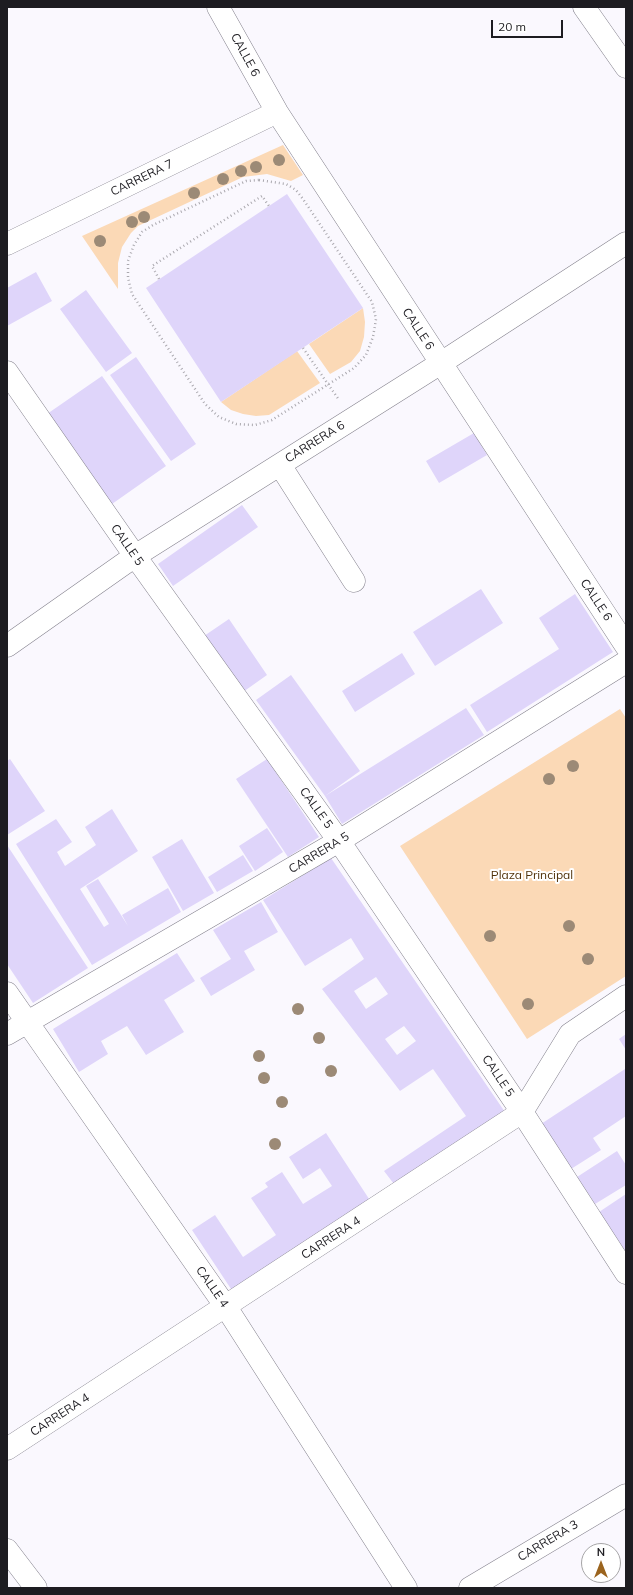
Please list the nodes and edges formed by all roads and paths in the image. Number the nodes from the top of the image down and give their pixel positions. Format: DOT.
graph roads {
  1 [pos="218,7"];
  2 [pos="584,7"];
  3 [pos="626,67"];
  4 [pos="277,112"];
  5 [pos="269,206"];
  6 [pos="626,243"];
  7 [pos="7,244"];
  8 [pos="159,279"];
  9 [pos="303,348"];
  10 [pos="441,363"];
  11 [pos="7,372"];
  12 [pos="328,384"];
  13 [pos="342,404"];
  14 [pos="280,465"];
  15 [pos="135,556"];
  16 [pos="354,580"];
  17 [pos="7,646"];
  18 [pos="626,646"];
  19 [pos="626,662"];
  20 [pos="339,842"];
  21 [pos="7,993"];
  22 [pos="626,996"];
  23 [pos="27,1022"];
  24 [pos="7,1034"];
  25 [pos="522,1112"];
  26 [pos="626,1273"];
  27 [pos="226,1307"];
  28 [pos="7,1449"];
  29 [pos="626,1495"];
  30 [pos="7,1550"];
  31 [pos="36,1588"];
  32 [pos="406,1588"];
  33 [pos="470,1588"];
  1 -- 4 [label="street, CALLE 6"];
  2 -- 3 [label="street"];
  4 -- 7 [label="street, CARRERA 7"];
  4 -- 10 [label="street, CALLE 6"];
  5 -- 8 [label="path"];
  6 -- 10 [label="street, CARRERA 6"];
  9 -- 12 [label="path"];
  10 -- 14 [label="street, CARRERA 6"];
  10 -- 18 [label="street, CALLE 6"];
  11 -- 15 [label="street, CALLE 5"];
  12 -- 12 [label="path"];
  12 -- 13 [label="path"];
  14 -- 15 [label="street, CARRERA 6"];
  14 -- 16 [label="street"];
  15 -- 17 [label="street, CARRERA 6"];
  15 -- 20 [label="street, CALLE 5"];
  19 -- 20 [label="street, CARRERA 5"];
  20 -- 23 [label="street, CARRERA 5"];
  20 -- 25 [label="street, CALLE 5"];
  21 -- 23 [label="street, CALLE 4"];
  22 -- 25 [label="street, CARRERA 4"];
  23 -- 24 [label="street, CARRERA 5"];
  23 -- 27 [label="street, CALLE 4"];
  25 -- 26 [label="street, CALLE 5"];
  25 -- 27 [label="street, CARRERA 4"];
  27 -- 28 [label="street, CARRERA 4"];
  27 -- 32 [label="street, CALLE 4"];
  29 -- 33 [label="street, CARRERA 3"];
  30 -- 31 [label="street"];
}
